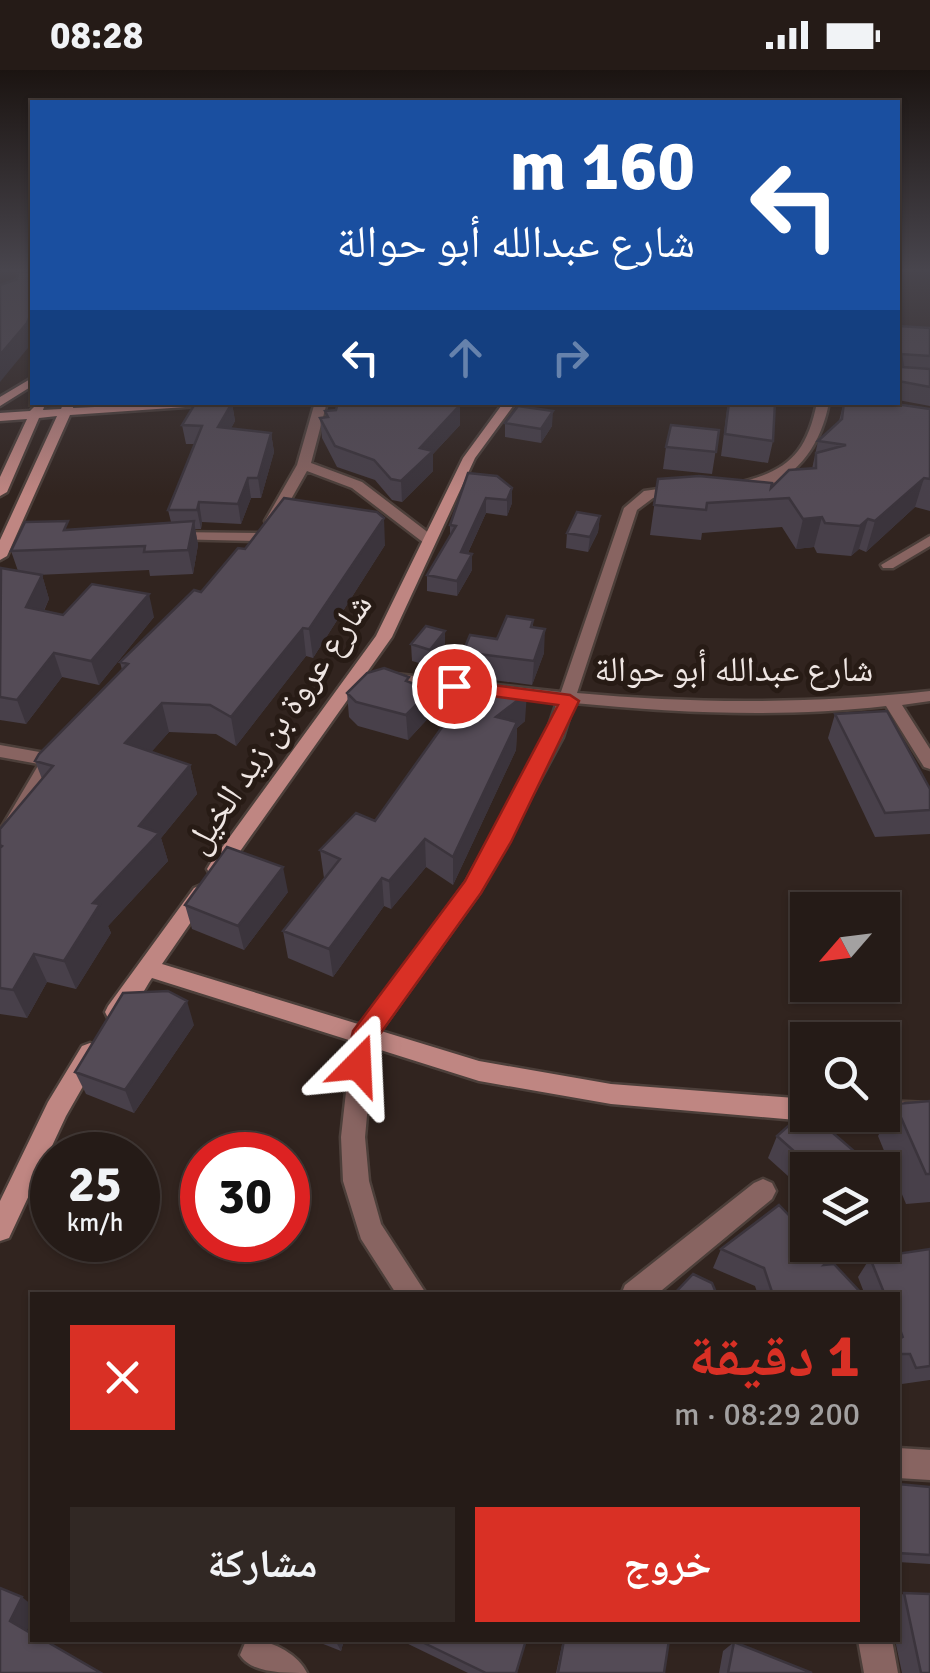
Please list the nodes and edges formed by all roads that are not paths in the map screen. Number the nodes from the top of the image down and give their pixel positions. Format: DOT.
graph roads {
  1 [pos="30,382"];
  2 [pos="0,405"];
  3 [pos="165,405"];
  4 [pos="319,405"];
  5 [pos="508,405"];
  6 [pos="68,407"];
  7 [pos="38,408"];
  8 [pos="130,408"];
  9 [pos="822,409"];
  10 [pos="0,417"];
  11 [pos="840,417"];
  12 [pos="0,425"];
  13 [pos="52,444"];
  14 [pos="23,446"];
  15 [pos="304,465"];
  16 [pos="701,489"];
  17 [pos="721,489"];
  18 [pos="0,492"];
  19 [pos="10,536"];
  20 [pos="29,536"];
  21 [pos="153,536"];
  22 [pos="259,537"];
  23 [pos="429,540"];
  24 [pos="930,540"];
  25 [pos="0,556"];
  26 [pos="240,559"];
  27 [pos="888,565"];
  28 [pos="359,674"];
  29 [pos="930,696"];
  30 [pos="570,701"];
  31 [pos="892,702"];
  32 [pos="0,751"];
  33 [pos="930,763"];
  34 [pos="0,847"];
  35 [pos="148,968"];
  36 [pos="362,1038"];
  37 [pos="790,1109"];
  38 [pos="900,1113"];
  39 [pos="930,1114"];
  40 [pos="763,1191"];
  41 [pos="0,1230"];
  42 [pos="412,1292"];
  43 [pos="639,1292"];
  44 [pos="900,1463"];
  45 [pos="930,1466"];
  46 [pos="875,1642"];
  47 [pos="257,1654"];
  48 [pos="290,1673"];
  49 [pos="880,1673"];
  1 -- 2 [label="street"];
  2 -- 7 [label="street"];
  3 -- 8 [label="street"];
  4 -- 15 [label="street"];
  5 -- 23 [label="street, شارع عروة بن زيد الخيل"];
  6 -- 7 [label="street"];
  6 -- 8 [label="street"];
  6 -- 13 [label="street"];
  7 -- 10 [label="street"];
  7 -- 14 [label="street"];
  8 -- 13 [label="street"];
  9 -- 11 [label="street"];
  9 -- 17 [label="street"];
  12 -- 14 [label="street"];
  13 -- 19 [label="street"];
  14 -- 18 [label="street"];
  15 -- 22 [label="street"];
  15 -- 23 [label="street"];
  16 -- 30 [label="street"];
  19 -- 20 [label="street"];
  19 -- 25 [label="street"];
  21 -- 22 [label="street"];
  22 -- 26 [label="street"];
  23 -- 28 [label="street, شارع عروة بن زيد الخيل"];
  24 -- 27 [label="street"];
  28 -- 30 [label="street, شارع عبدالله أبو حوالة"];
  28 -- 35 [label="street, شارع عروة بن زيد الخيل"];
  29 -- 31 [label="street, شارع عبدالله أبو حوالة"];
  30 -- 31 [label="street, شارع عبدالله أبو حوالة"];
  30 -- 36 [label="street"];
  31 -- 33 [label="street"];
  32 -- 34 [label="street"];
  35 -- 36 [label="street"];
  35 -- 41 [label="street, شارع عروة بن زيد الخيل"];
  36 -- 37 [label="street"];
  36 -- 42 [label="street"];
  38 -- 39 [label="street"];
  40 -- 43 [label="street"];
  44 -- 45 [label="street"];
  46 -- 49 [label="street"];
  47 -- 48 [label="street"];
}
